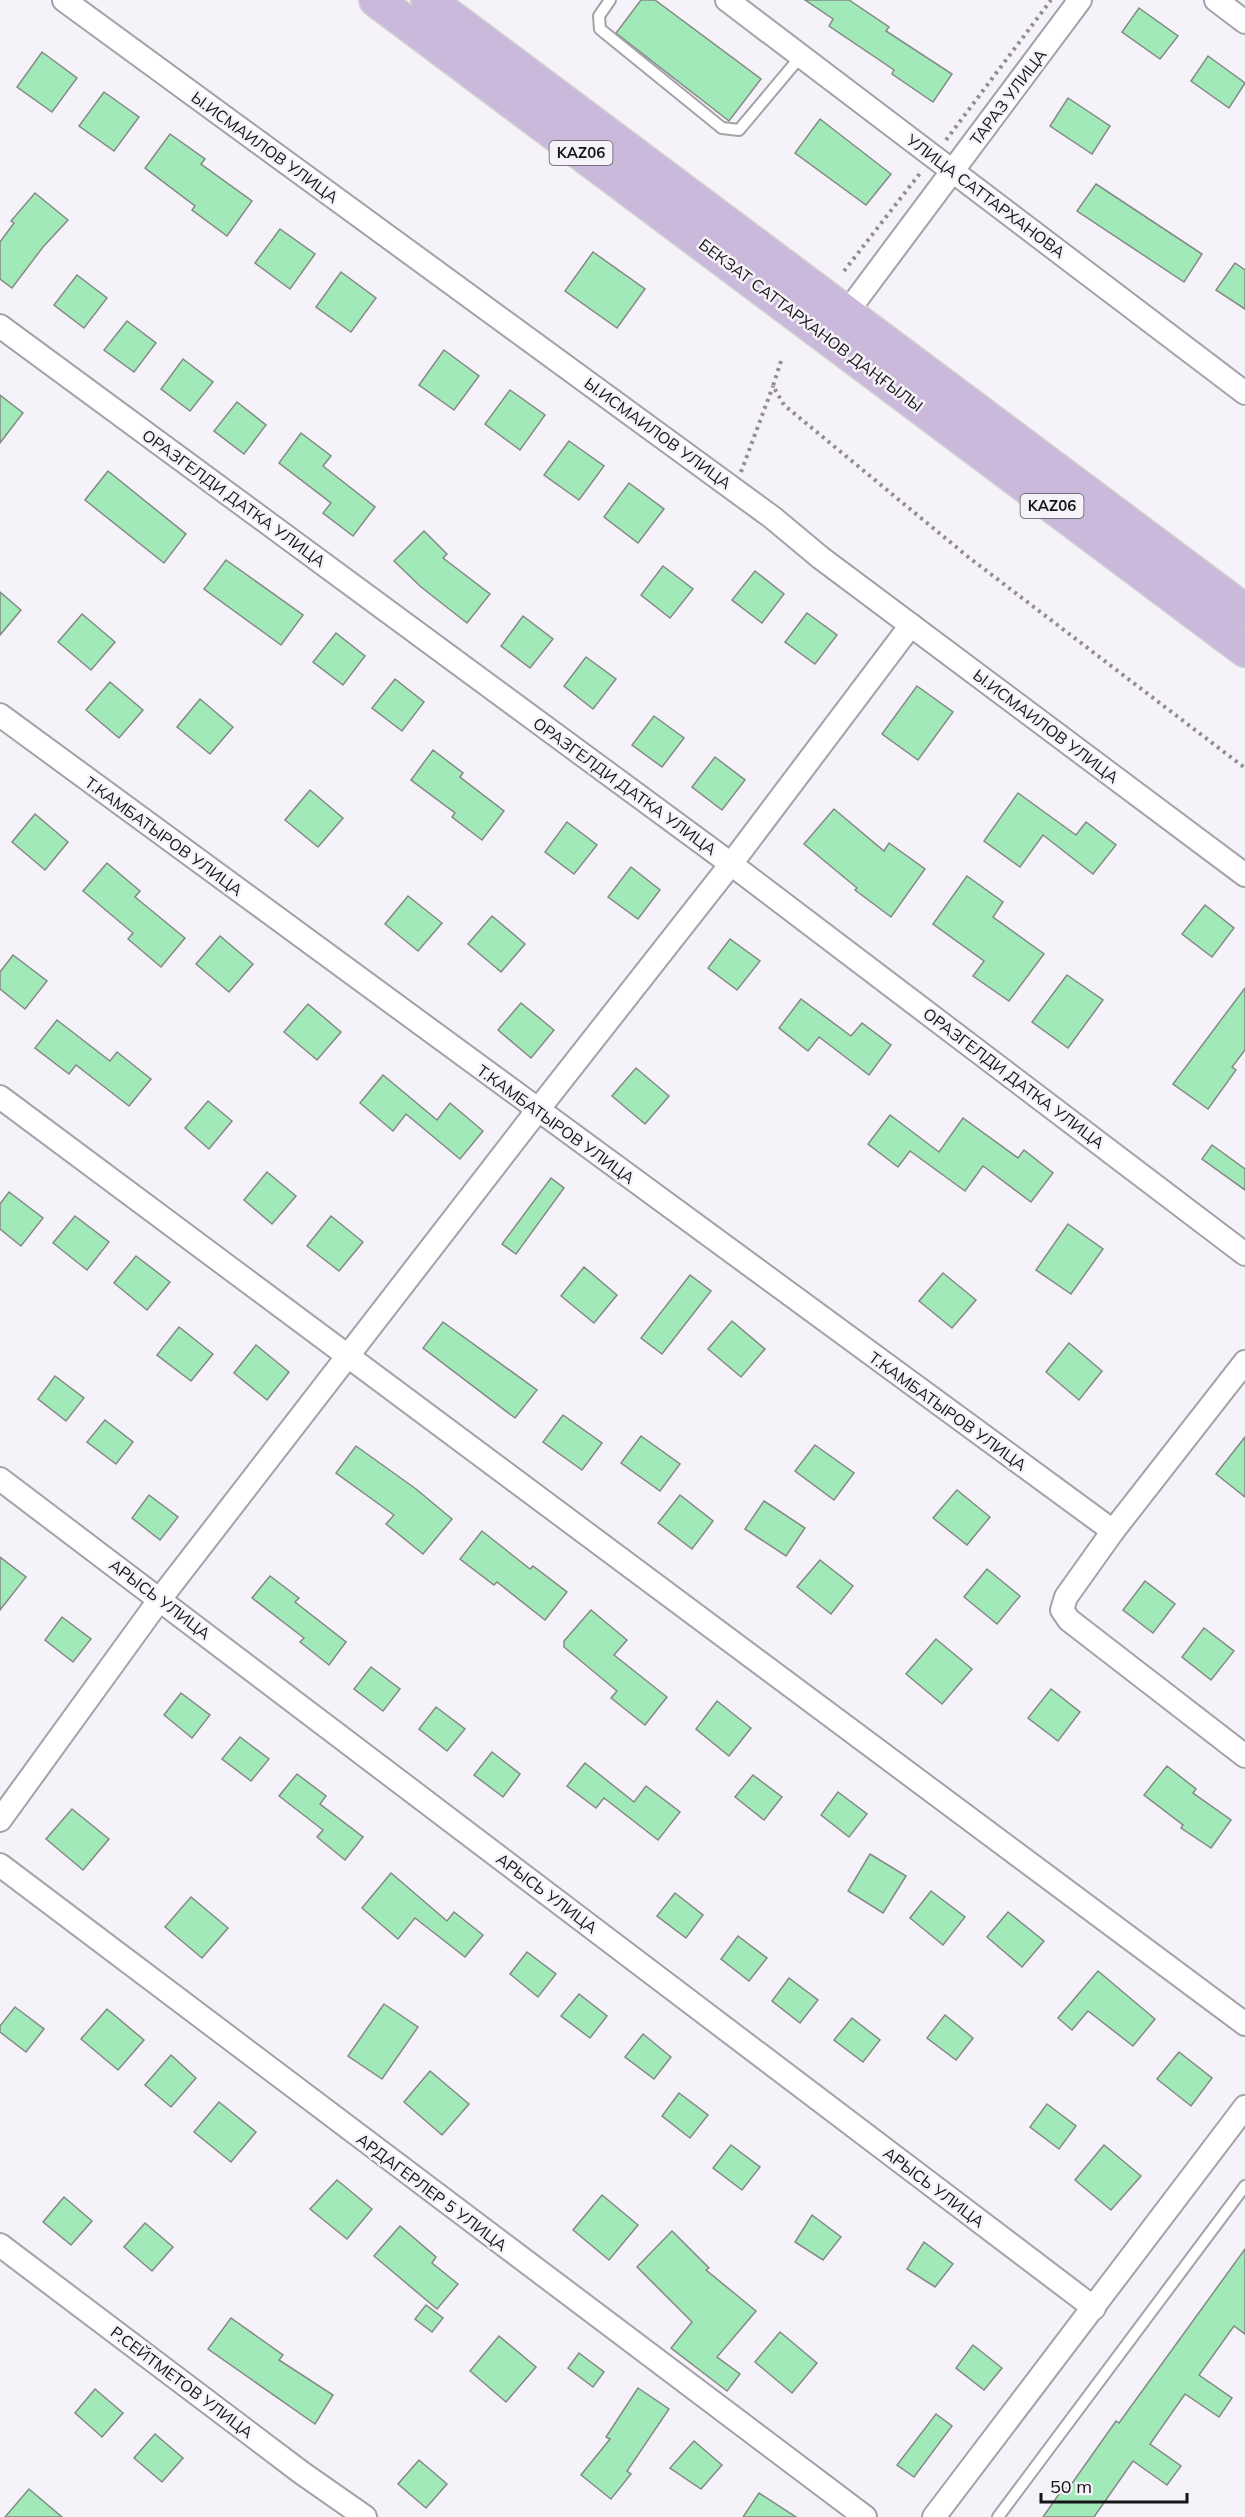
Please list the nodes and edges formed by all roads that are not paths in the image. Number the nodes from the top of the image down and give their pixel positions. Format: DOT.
graph roads {
  1 [pos="64,0"];
  2 [pos="376,0"];
  3 [pos="428,0"];
  4 [pos="610,0"];
  5 [pos="727,0"];
  6 [pos="1080,0"];
  7 [pos="1216,0"];
  8 [pos="1245,22"];
  9 [pos="801,56"];
  10 [pos="952,171"];
  11 [pos="837,325"];
  12 [pos="0,326"];
  13 [pos="1245,393"];
  14 [pos="978,431"];
  15 [pos="1245,611"];
  16 [pos="911,624"];
  17 [pos="1245,650"];
  18 [pos="0,715"];
  19 [pos="731,864"];
  20 [pos="1245,875"];
  21 [pos="0,1097"];
  22 [pos="537,1111"];
  23 [pos="1245,1254"];
  24 [pos="348,1356"];
  25 [pos="1243,1369"];
  26 [pos="0,1479"];
  27 [pos="1113,1532"];
  28 [pos="160,1599"];
  29 [pos="1245,1756"];
  30 [pos="0,1820"];
  31 [pos="0,1865"];
  32 [pos="1245,2024"];
  33 [pos="1245,2107"];
  34 [pos="1245,2186"];
  35 [pos="0,2245"];
  36 [pos="1094,2308"];
  37 [pos="365,2517"];
  38 [pos="865,2517"];
  39 [pos="934,2517"];
  40 [pos="999,2517"];
  1 -- 16 [label="street, Ы.ИСМАИЛОВ УЛИЦА"];
  2 -- 11 [label="main road, БЕКЗАТ САТТАРХАНОВ ДАҢҒЫЛЫ / KАZ06"];
  3 -- 11 [label="main road, БЕКЗАТ САТТАРХАНОВ ДАҢҒЫЛЫ / KАZ06"];
  4 -- 9 [label="lane"];
  5 -- 9 [label="street, УЛИЦА САТТАРХАНОВА"];
  6 -- 10 [label="street, ТАРАЗ УЛИЦА"];
  7 -- 8 [label="street"];
  9 -- 10 [label="street, УЛИЦА САТТАРХАНОВА"];
  10 -- 11 [label="street, ТАРАЗ УЛИЦА"];
  10 -- 13 [label="street, УЛИЦА САТТАРХАНОВА"];
  11 -- 14 [label="main road, БЕКЗАТ САТТАРХАНОВ ДАҢҒЫЛЫ / KАZ06"];
  12 -- 19 [label="street, ОРАЗГЕЛДИ ДАТКА УЛИЦА"];
  14 -- 15 [label="main road, БЕКЗАТ САТТАРХАНОВ ДАҢҒЫЛЫ / KАZ06"];
  14 -- 17 [label="main road, БЕКЗАТ САТТАРХАНОВ ДАҢҒЫЛЫ / KАZ06"];
  16 -- 19 [label="street"];
  16 -- 20 [label="street, Ы.ИСМАИЛОВ УЛИЦА"];
  18 -- 22 [label="street, Т.КАМБАТЫРОВ УЛИЦА"];
  19 -- 22 [label="street"];
  19 -- 23 [label="street, ОРАЗГЕЛДИ ДАТКА УЛИЦА"];
  21 -- 24 [label="street"];
  22 -- 24 [label="street"];
  22 -- 27 [label="street, Т.КАМБАТЫРОВ УЛИЦА"];
  24 -- 28 [label="street"];
  24 -- 32 [label="street"];
  25 -- 27 [label="street"];
  26 -- 28 [label="street, АРЫСЬ УЛИЦА"];
  27 -- 29 [label="street"];
  28 -- 30 [label="street"];
  28 -- 36 [label="street, АРЫСЬ УЛИЦА"];
  31 -- 38 [label="street, АРДАГЕРЛЕР 5 УЛИЦА"];
  33 -- 36 [label="street"];
  34 -- 40 [label="lane"];
  35 -- 37 [label="street, Р.СЕЙТМЕТОВ УЛИЦА"];
  36 -- 39 [label="street"];
}
